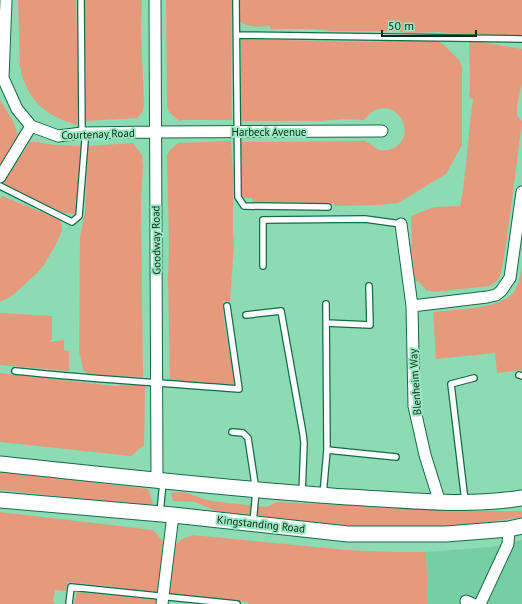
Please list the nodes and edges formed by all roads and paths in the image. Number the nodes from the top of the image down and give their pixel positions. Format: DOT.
graph roads {
  1 [pos="6,0"];
  2 [pos="81,0"];
  3 [pos="155,0"];
  4 [pos="236,0"];
  5 [pos="237,34"];
  6 [pos="522,39"];
  7 [pos="31,126"];
  8 [pos="156,132"];
  9 [pos="237,132"];
  10 [pos="382,132"];
  11 [pos="82,133"];
  12 [pos="0,177"];
  13 [pos="0,186"];
  14 [pos="522,192"];
  15 [pos="328,207"];
  16 [pos="401,224"];
  17 [pos="263,266"];
  18 [pos="369,286"];
  19 [pos="326,304"];
  20 [pos="226,306"];
  21 [pos="412,306"];
  22 [pos="246,315"];
  23 [pos="326,323"];
  24 [pos="15,371"];
  25 [pos="474,378"];
  26 [pos="158,382"];
  27 [pos="232,432"];
  28 [pos="327,450"];
  29 [pos="396,457"];
  30 [pos="0,464"];
  31 [pos="160,481"];
  32 [pos="256,491"];
  33 [pos="302,494"];
  34 [pos="324,495"];
  35 [pos="522,498"];
  36 [pos="0,500"];
  37 [pos="465,502"];
  38 [pos="440,503"];
  39 [pos="166,514"];
  40 [pos="253,523"];
  41 [pos="516,528"];
  42 [pos="162,600"];
  43 [pos="69,604"];
  44 [pos="237,604"];
  45 [pos="480,604"];
  1 -- 7 [label="street"];
  2 -- 11 [label="lane"];
  3 -- 8 [label="street, Goodway Road"];
  4 -- 5 [label="lane"];
  5 -- 6 [label="lane"];
  5 -- 9 [label="lane"];
  7 -- 11 [label="street, Courtenay Road"];
  7 -- 12 [label="street"];
  8 -- 9 [label="street, Harbeck Avenue"];
  8 -- 11 [label="street, Courtenay Road"];
  8 -- 26 [label="street, Goodway Road"];
  9 -- 10 [label="street, Harbeck Avenue"];
  9 -- 15 [label="lane"];
  11 -- 13 [label="lane"];
  14 -- 21 [label="street"];
  16 -- 17 [label="lane"];
  16 -- 21 [label="street, Blenheim Way"];
  18 -- 23 [label="lane"];
  19 -- 23 [label="lane"];
  20 -- 26 [label="lane"];
  21 -- 38 [label="street, Blenheim Way"];
  22 -- 33 [label="lane"];
  23 -- 28 [label="lane"];
  24 -- 26 [label="lane"];
  25 -- 37 [label="lane"];
  26 -- 31 [label="street, Goodway Road"];
  27 -- 32 [label="lane"];
  28 -- 29 [label="lane"];
  28 -- 34 [label="lane"];
  30 -- 31 [label="main road"];
  31 -- 32 [label="main road"];
  31 -- 39 [label="lane"];
  32 -- 33 [label="main road"];
  32 -- 40 [label="lane"];
  33 -- 34 [label="main road"];
  34 -- 38 [label="main road"];
  35 -- 37 [label="main road"];
  36 -- 39 [label="main road, Kingstanding Road"];
  37 -- 38 [label="main road"];
  39 -- 40 [label="main road, Kingstanding Road"];
  39 -- 42 [label="street"];
  40 -- 41 [label="main road, Kingstanding Road"];
  41 -- 45 [label="street"];
  42 -- 43 [label="lane"];
  42 -- 44 [label="lane"];
}
